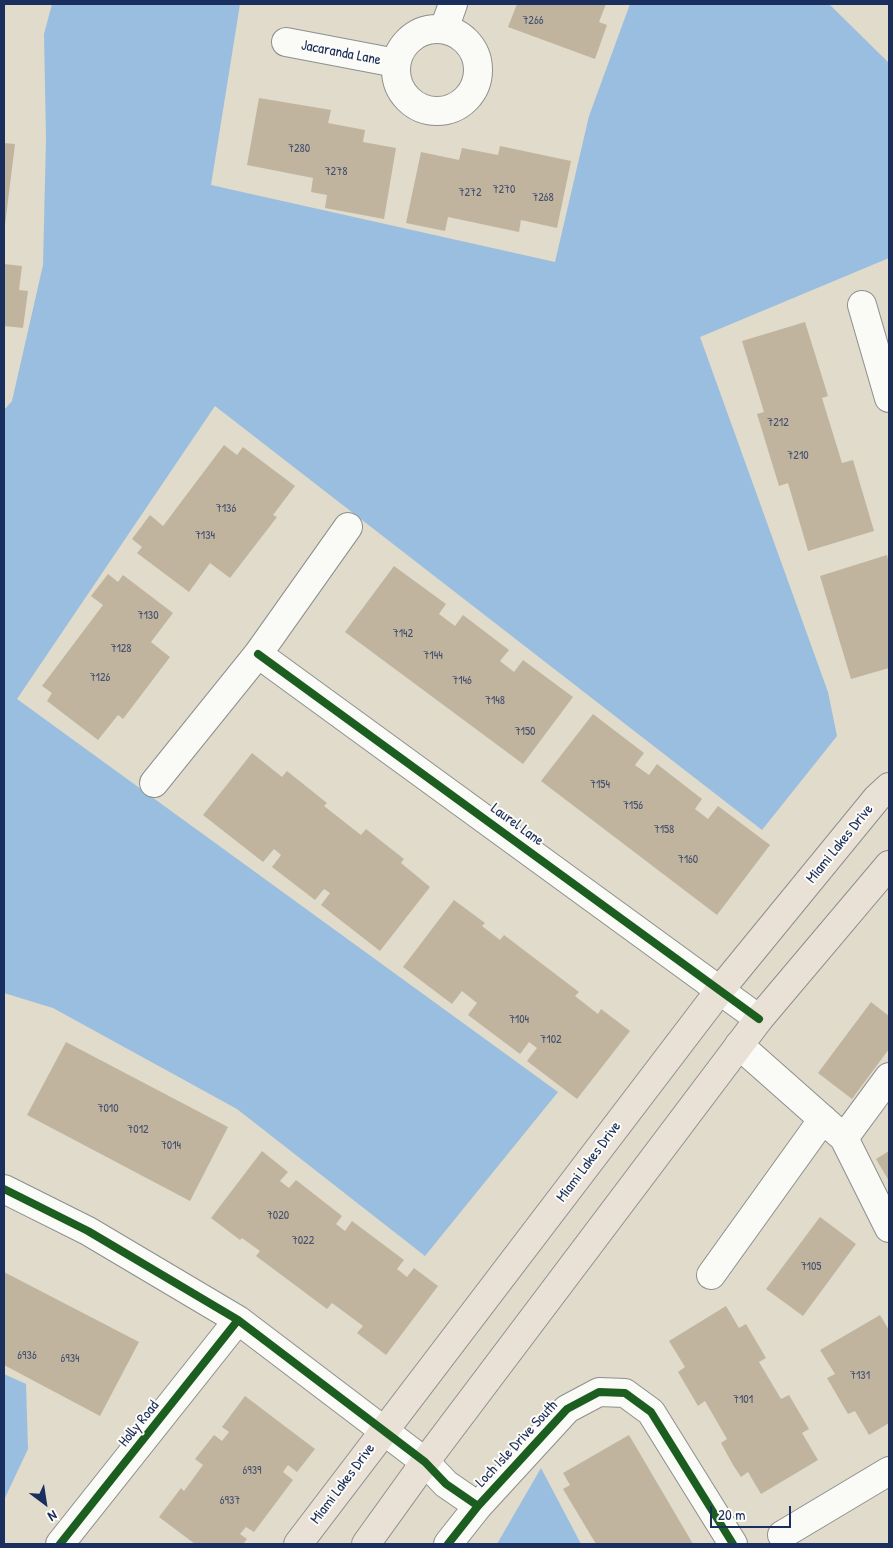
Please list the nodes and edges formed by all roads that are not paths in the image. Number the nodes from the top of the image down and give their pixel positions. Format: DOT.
graph roads {
  1 [pos="453,4"];
  2 [pos="444,29"];
  3 [pos="286,42"];
  4 [pos="396,63"];
  5 [pos="862,305"];
  6 [pos="889,398"];
  7 [pos="348,527"];
  8 [pos="258,654"];
  9 [pos="154,783"];
  10 [pos="889,787"];
  11 [pos="889,865"];
  12 [pos="720,990"];
  13 [pos="759,1019"];
  14 [pos="740,1045"];
  15 [pos="889,1078"];
  16 [pos="823,1119"];
  17 [pos="844,1138"];
  18 [pos="4,1189"];
  19 [pos="889,1228"];
  20 [pos="711,1275"];
  21 [pos="238,1320"];
  22 [pos="384,1430"];
  23 [pos="425,1462"];
  24 [pos="889,1471"];
  25 [pos="478,1506"];
  26 [pos="782,1535"];
  27 [pos="60,1544"];
  28 [pos="298,1544"];
  29 [pos="366,1544"];
  30 [pos="448,1544"];
  31 [pos="733,1544"];
  1 -- 2 [label="street"];
  2 -- 4 [label="street, Jacaranda Lane"];
  2 -- 4 [label="street, Jacaranda Lane"];
  3 -- 4 [label="street, Jacaranda Lane"];
  5 -- 6 [label="street"];
  7 -- 8 [label="street"];
  8 -- 9 [label="street"];
  8 -- 12 [label="street, Laurel Lane"];
  10 -- 12 [label="main road, Miami Lakes Drive"];
  11 -- 13 [label="main road"];
  12 -- 13 [label="street, Laurel Lane"];
  12 -- 22 [label="main road, Miami Lakes Drive"];
  13 -- 14 [label="main road"];
  14 -- 16 [label="street"];
  14 -- 23 [label="main road"];
  15 -- 17 [label="street"];
  16 -- 17 [label="street"];
  16 -- 20 [label="street"];
  17 -- 19 [label="street"];
  18 -- 21 [label="street"];
  21 -- 22 [label="street"];
  21 -- 27 [label="street, Holly Road"];
  22 -- 23 [label="street"];
  22 -- 28 [label="main road, Miami Lakes Drive"];
  23 -- 25 [label="street"];
  23 -- 29 [label="main road"];
  24 -- 26 [label="street"];
  25 -- 30 [label="street, Loch Isle Drive South"];
  25 -- 31 [label="street, Loch Isle Drive South"];
}
